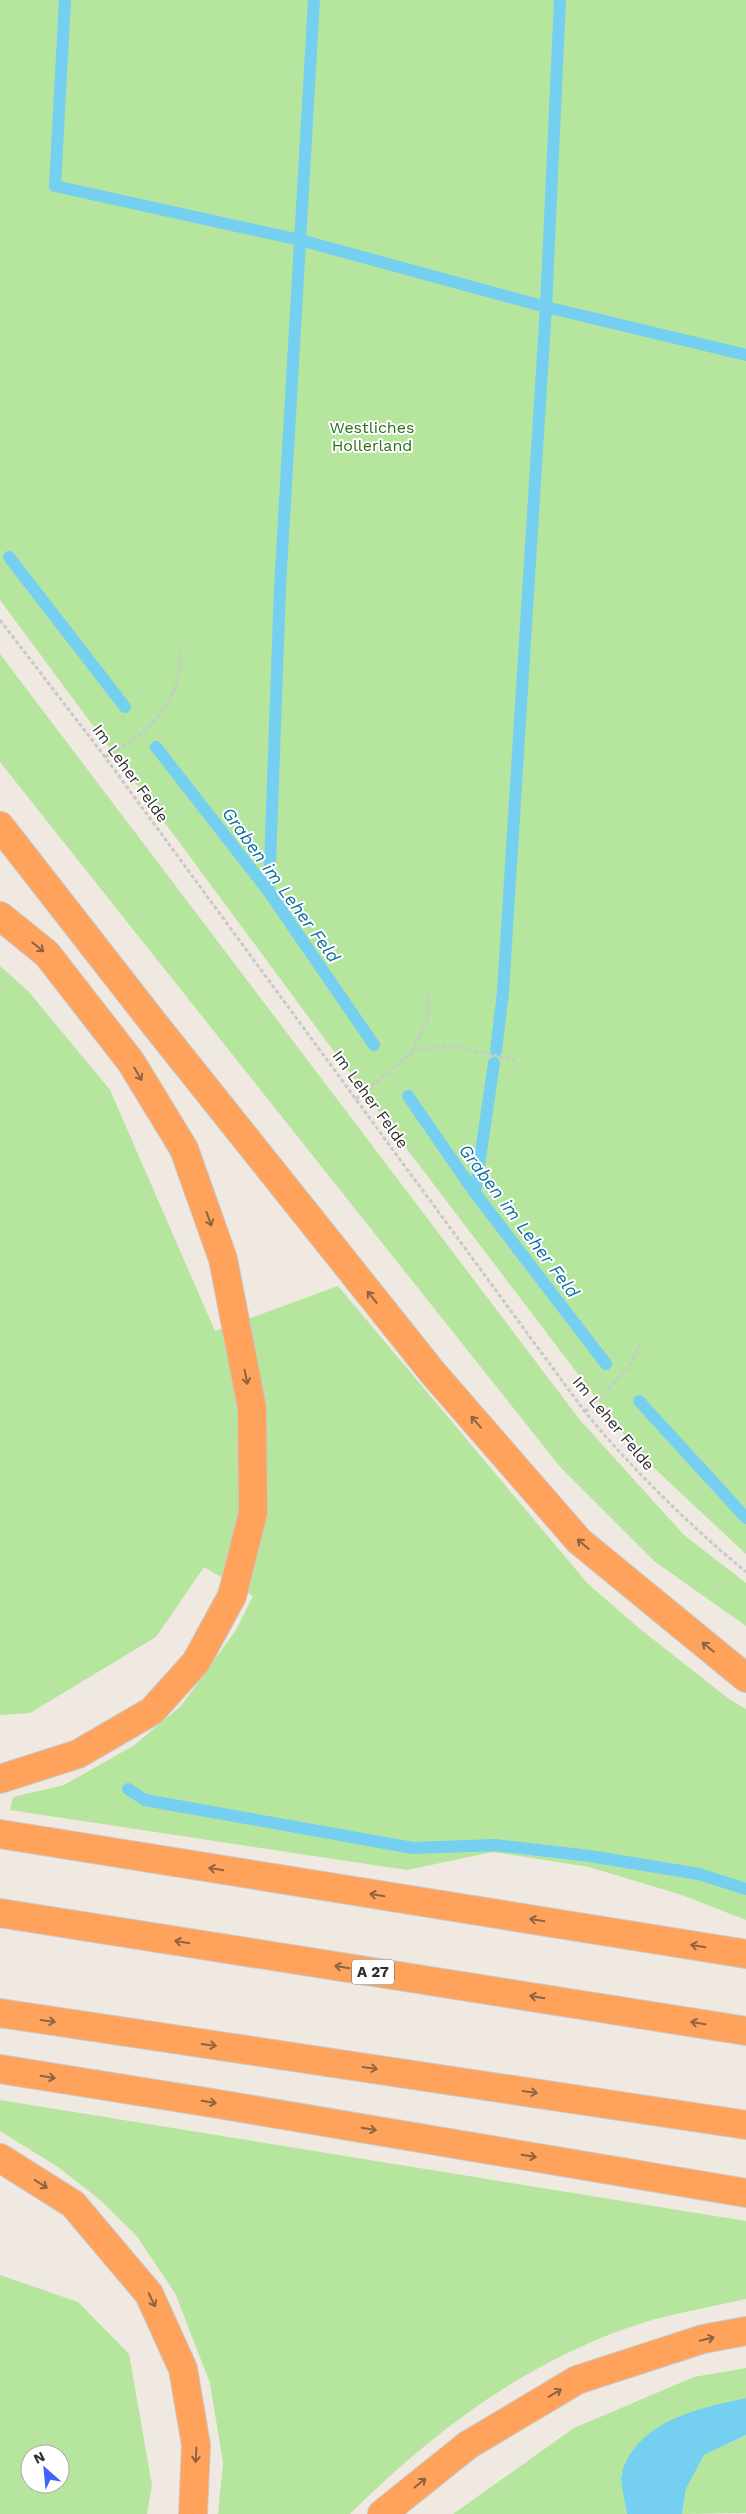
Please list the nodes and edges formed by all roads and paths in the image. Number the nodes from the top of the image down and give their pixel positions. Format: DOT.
graph roads {
  1 [pos="0,620"];
  2 [pos="181,650"];
  3 [pos="105,757"];
  4 [pos="0,826"];
  5 [pos="0,916"];
  6 [pos="429,992"];
  7 [pos="412,1052"];
  8 [pos="516,1060"];
  9 [pos="356,1099"];
  10 [pos="642,1342"];
  11 [pos="585,1412"];
  12 [pos="746,1572"];
  13 [pos="746,1678"];
  14 [pos="0,1779"];
  15 [pos="0,1834"];
  16 [pos="0,1913"];
  17 [pos="746,1954"];
  18 [pos="0,2013"];
  19 [pos="746,2031"];
  20 [pos="0,2069"];
  21 [pos="746,2124"];
  22 [pos="0,2158"];
  23 [pos="746,2193"];
  24 [pos="746,2331"];
  25 [pos="192,2514"];
  26 [pos="382,2514"];
  1 -- 3 [label="path, Im Leher Felde"];
  2 -- 3 [label="path"];
  3 -- 9 [label="path, Im Leher Felde"];
  13 -- 4 [label="highway, one-way"];
  5 -- 14 [label="highway, one-way"];
  6 -- 7 [label="path"];
  7 -- 8 [label="path"];
  7 -- 9 [label="path"];
  9 -- 11 [label="path, Im Leher Felde"];
  10 -- 11 [label="path"];
  11 -- 12 [label="path, Im Leher Felde"];
  17 -- 15 [label="highway, one-way"];
  19 -- 16 [label="highway, A 27, one-way"];
  18 -- 21 [label="highway, one-way"];
  20 -- 23 [label="highway, one-way"];
  22 -- 25 [label="highway, one-way"];
  26 -- 24 [label="highway, one-way"];
}
